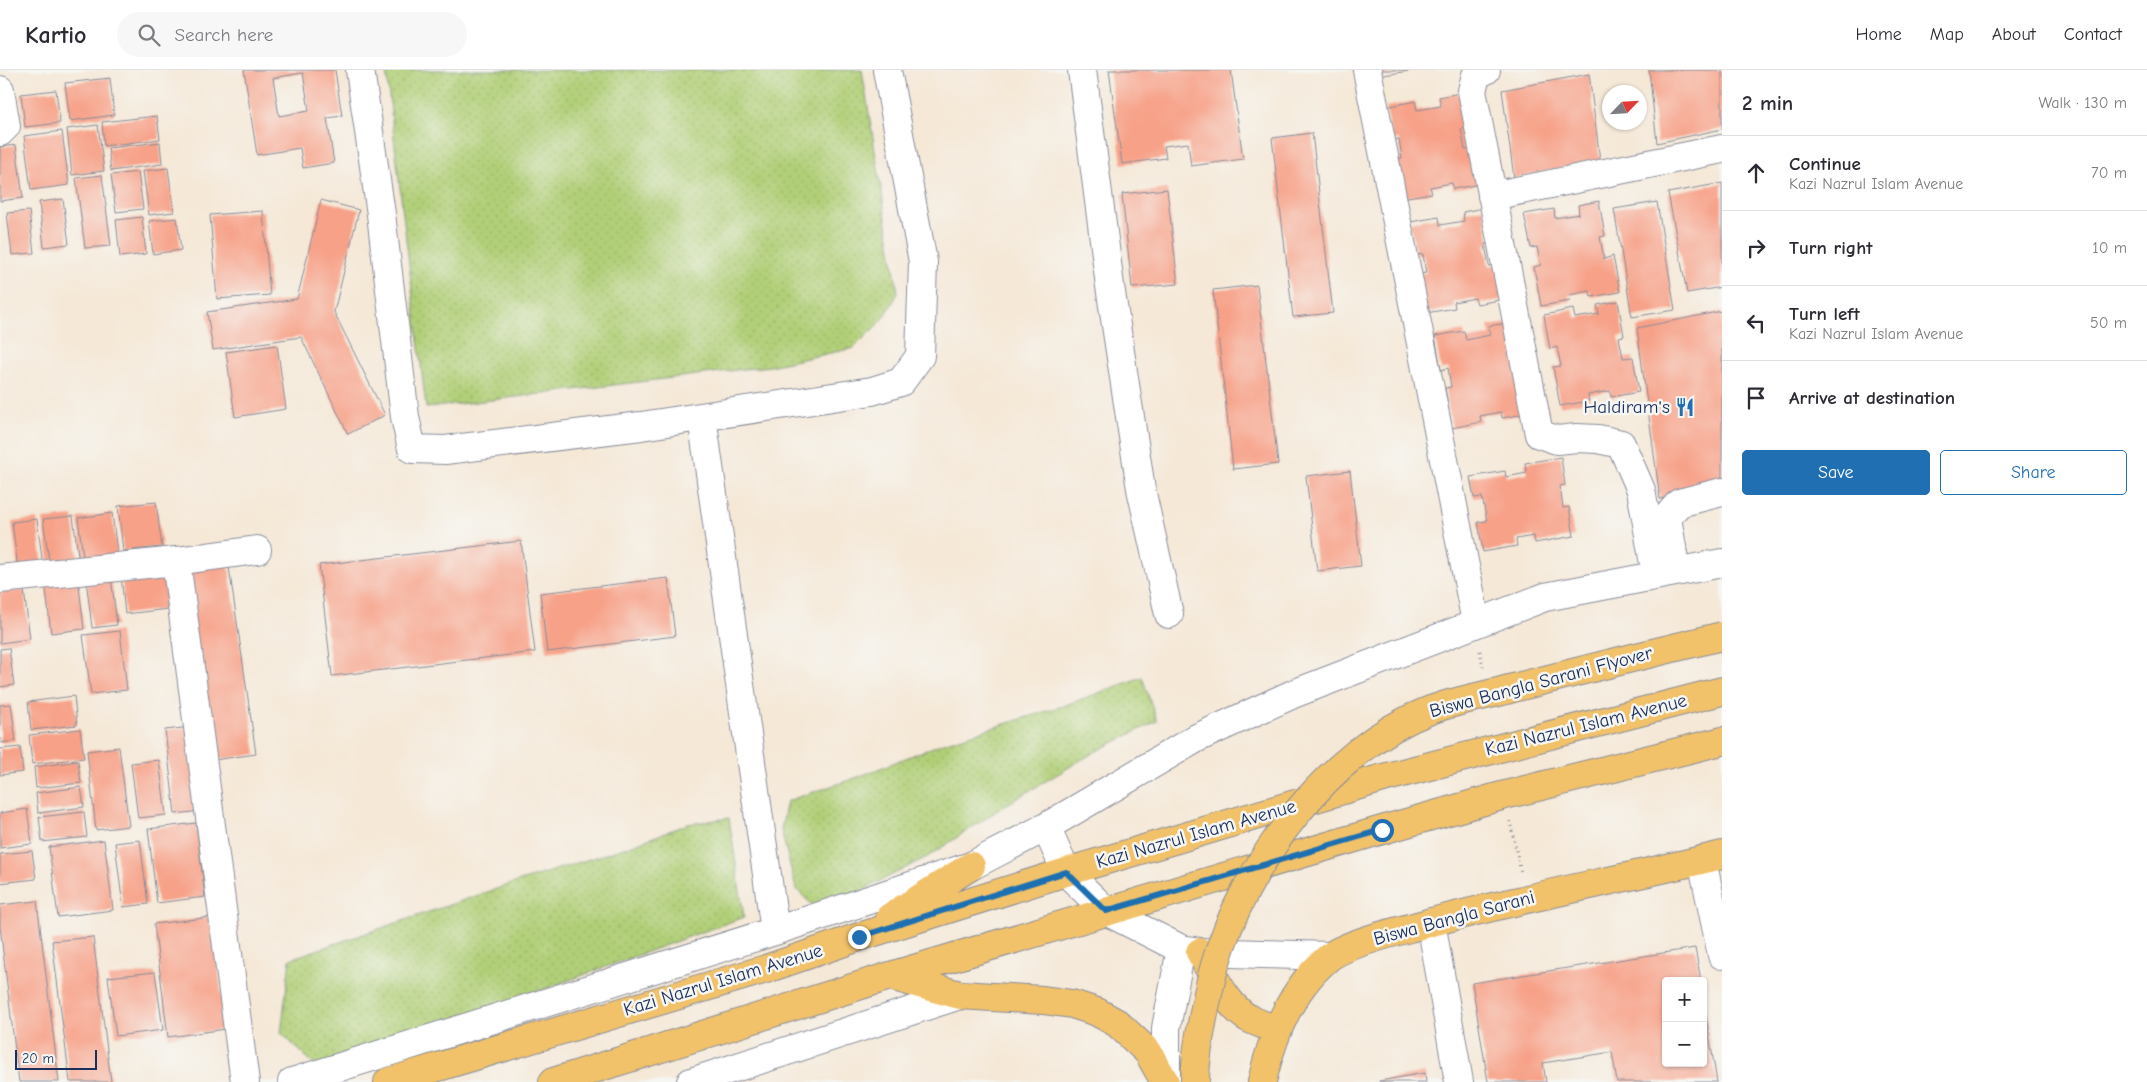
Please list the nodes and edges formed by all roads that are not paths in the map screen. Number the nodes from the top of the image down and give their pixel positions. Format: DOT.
graph roads {
  1 [pos="360,70"];
  2 [pos="887,70"];
  3 [pos="1082,70"];
  4 [pos="1367,70"];
  5 [pos="1486,70"];
  6 [pos="0,90"];
  7 [pos="0,132"];
  8 [pos="1722,149"];
  9 [pos="1492,196"];
  10 [pos="702,417"];
  11 [pos="1722,492"];
  12 [pos="257,550"];
  13 [pos="176,561"];
  14 [pos="1722,563"];
  15 [pos="1666,573"];
  16 [pos="0,579"];
  17 [pos="1169,614"];
  18 [pos="1476,622"];
  19 [pos="1722,636"];
  20 [pos="1722,691"];
  21 [pos="1722,741"];
  22 [pos="1046,827"];
  23 [pos="1712,857"];
  24 [pos="971,866"];
  25 [pos="1066,872"];
  26 [pos="1106,911"];
  27 [pos="1431,922"];
  28 [pos="775,931"];
  29 [pos="859,937"];
  30 [pos="1191,951"];
  31 [pos="1722,955"];
  32 [pos="1330,956"];
  33 [pos="890,976"];
  34 [pos="960,995"];
  35 [pos="1277,1030"];
  36 [pos="245,1082"];
  37 [pos="292,1082"];
  38 [pos="388,1082"];
  39 [pos="553,1082"];
  40 [pos="691,1082"];
  41 [pos="1166,1082"];
  42 [pos="1195,1082"];
  43 [pos="1262,1082"];
  44 [pos="1459,1082"];
  1 -- 10 [label="street"];
  2 -- 10 [label="street"];
  3 -- 17 [label="street"];
  4 -- 18 [label="street"];
  5 -- 9 [label="street"];
  6 -- 7 [label="street"];
  8 -- 9 [label="street"];
  9 -- 15 [label="street"];
  10 -- 28 [label="street"];
  11 -- 15 [label="street"];
  12 -- 13 [label="street"];
  13 -- 16 [label="street"];
  13 -- 36 [label="street"];
  14 -- 15 [label="street"];
  15 -- 18 [label="street"];
  18 -- 22 [label="street"];
  19 -- 42 [label="main road, Biswa Bangla Sarani Flyover, bridge"];
  20 -- 25 [label="main road, Kazi Nazrul Islam Avenue"];
  21 -- 26 [label="main road"];
  22 -- 24 [label="street"];
  22 -- 25 [label="street"];
  23 -- 27 [label="main road, Biswa Bangla Sarani"];
  23 -- 31 [label="street"];
  24 -- 28 [label="street"];
  24 -- 29 [label="main road"];
  25 -- 26 [label="street"];
  25 -- 29 [label="main road, Kazi Nazrul Islam Avenue"];
  26 -- 30 [label="street"];
  26 -- 33 [label="main road"];
  27 -- 32 [label="main road, Biswa Bangla Sarani"];
  27 -- 44 [label="street"];
  28 -- 37 [label="street"];
  29 -- 38 [label="main road, Kazi Nazrul Islam Avenue"];
  30 -- 32 [label="street"];
  30 -- 35 [label="main road"];
  30 -- 41 [label="street"];
  32 -- 35 [label="main road, Biswa Bangla Sarani"];
  33 -- 34 [label="main road"];
  33 -- 39 [label="main road"];
  34 -- 40 [label="street"];
  34 -- 41 [label="main road"];
  35 -- 43 [label="main road, Biswa Bangla Sarani"];
}
